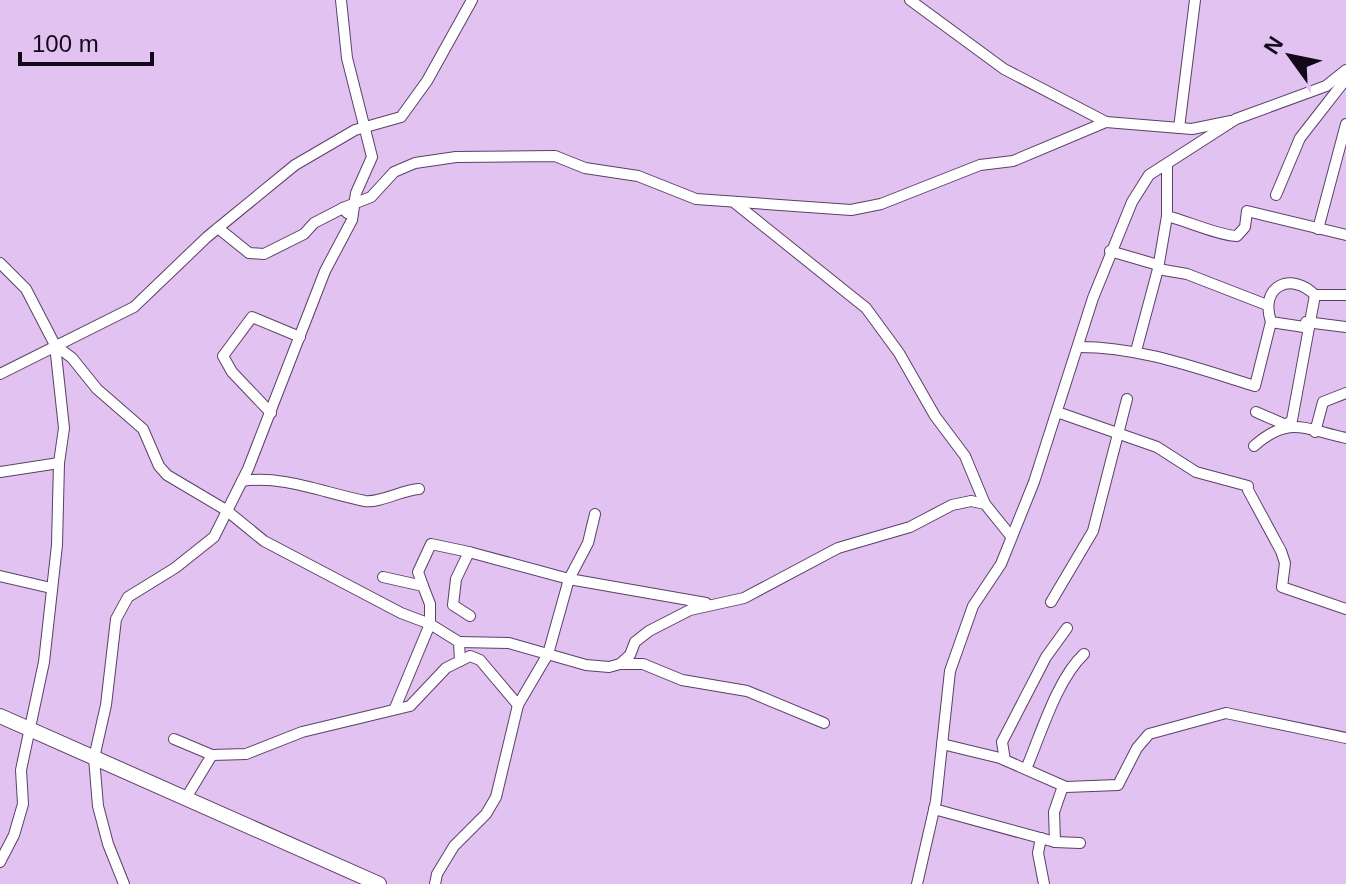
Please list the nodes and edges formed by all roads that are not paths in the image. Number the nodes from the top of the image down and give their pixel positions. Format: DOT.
graph roads {
  1 [pos="341,0"];
  2 [pos="472,0"];
  3 [pos="910,0"];
  4 [pos="1195,0"];
  5 [pos="1346,70"];
  6 [pos="1346,79"];
  7 [pos="1236,119"];
  8 [pos="1106,122"];
  9 [pos="1346,124"];
  10 [pos="364,127"];
  11 [pos="1179,128"];
  12 [pos="1167,164"];
  13 [pos="1276,195"];
  14 [pos="734,202"];
  15 [pos="349,206"];
  16 [pos="1167,216"];
  17 [pos="218,228"];
  18 [pos="1318,229"];
  19 [pos="1346,235"];
  20 [pos="1110,251"];
  21 [pos="0,263"];
  22 [pos="1158,267"];
  23 [pos="1315,295"];
  24 [pos="1346,295"];
  25 [pos="1267,305"];
  26 [pos="1271,322"];
  27 [pos="1309,322"];
  28 [pos="1346,327"];
  29 [pos="300,337"];
  30 [pos="55,345"];
  31 [pos="1079,347"];
  32 [pos="1136,351"];
  33 [pos="0,374"];
  34 [pos="1346,393"];
  35 [pos="1127,399"];
  36 [pos="1057,412"];
  37 [pos="1256,412"];
  38 [pos="271,413"];
  39 [pos="1286,425"];
  40 [pos="1116,431"];
  41 [pos="1315,432"];
  42 [pos="1346,438"];
  43 [pos="1254,446"];
  44 [pos="59,463"];
  45 [pos="0,472"];
  46 [pos="242,481"];
  47 [pos="419,489"];
  48 [pos="985,504"];
  49 [pos="226,510"];
  50 [pos="595,514"];
  51 [pos="1010,535"];
  52 [pos="469,552"];
  53 [pos="0,576"];
  54 [pos="383,577"];
  55 [pos="569,579"];
  56 [pos="423,586"];
  57 [pos="51,588"];
  58 [pos="1051,602"];
  59 [pos="712,604"];
  60 [pos="1346,609"];
  61 [pos="470,616"];
  62 [pos="430,624"];
  63 [pos="1067,628"];
  64 [pos="459,642"];
  65 [pos="548,654"];
  66 [pos="1084,654"];
  67 [pos="460,661"];
  68 [pos="620,664"];
  69 [pos="518,705"];
  70 [pos="395,708"];
  71 [pos="0,716"];
  72 [pos="824,723"];
  73 [pos="30,730"];
  74 [pos="1346,738"];
  75 [pos="174,739"];
  76 [pos="942,744"];
  77 [pos="212,755"];
  78 [pos="94,758"];
  79 [pos="1005,760"];
  80 [pos="1026,769"];
  81 [pos="1063,786"];
  82 [pos="186,798"];
  83 [pos="934,809"];
  84 [pos="1041,838"];
  85 [pos="1055,842"];
  86 [pos="1080,843"];
  87 [pos="0,862"];
  88 [pos="124,884"];
  89 [pos="379,884"];
  90 [pos="435,884"];
  91 [pos="917,884"];
  92 [pos="1044,884"];
  1 -- 10 [label="street"];
  2 -- 10 [label="street"];
  3 -- 8 [label="street"];
  4 -- 11 [label="street"];
  5 -- 7 [label="street"];
  6 -- 13 [label="street"];
  7 -- 11 [label="street"];
  7 -- 12 [label="street"];
  8 -- 11 [label="street"];
  8 -- 14 [label="street"];
  9 -- 18 [label="street"];
  10 -- 15 [label="street"];
  10 -- 17 [label="street"];
  12 -- 16 [label="street"];
  12 -- 20 [label="street"];
  14 -- 15 [label="street"];
  14 -- 48 [label="street"];
  15 -- 17 [label="street"];
  15 -- 29 [label="street"];
  16 -- 18 [label="street"];
  16 -- 22 [label="street"];
  17 -- 30 [label="street"];
  18 -- 19 [label="street"];
  20 -- 22 [label="street"];
  20 -- 31 [label="street"];
  21 -- 30 [label="street"];
  22 -- 25 [label="street"];
  22 -- 32 [label="street"];
  23 -- 24 [label="street"];
  23 -- 25 [label="street"];
  23 -- 27 [label="street"];
  25 -- 26 [label="street"];
  26 -- 27 [label="street"];
  26 -- 32 [label="street"];
  27 -- 28 [label="street"];
  27 -- 39 [label="street"];
  29 -- 38 [label="street"];
  29 -- 38 [label="street"];
  30 -- 33 [label="street"];
  30 -- 44 [label="street"];
  30 -- 49 [label="street"];
  31 -- 32 [label="street"];
  31 -- 36 [label="street"];
  34 -- 41 [label="street"];
  35 -- 40 [label="street"];
  36 -- 40 [label="street"];
  36 -- 51 [label="street"];
  37 -- 39 [label="street"];
  38 -- 46 [label="street"];
  39 -- 41 [label="street"];
  39 -- 43 [label="street"];
  40 -- 58 [label="street"];
  40 -- 60 [label="street"];
  41 -- 42 [label="street"];
  44 -- 45 [label="street"];
  44 -- 57 [label="street"];
  46 -- 47 [label="street"];
  46 -- 49 [label="street"];
  48 -- 51 [label="street"];
  48 -- 59 [label="street"];
  49 -- 62 [label="street"];
  49 -- 78 [label="street"];
  50 -- 55 [label="street"];
  51 -- 76 [label="street"];
  52 -- 55 [label="street"];
  52 -- 56 [label="street"];
  52 -- 61 [label="street"];
  53 -- 57 [label="street"];
  54 -- 56 [label="street"];
  55 -- 59 [label="street"];
  55 -- 65 [label="street"];
  56 -- 62 [label="street"];
  57 -- 73 [label="street"];
  59 -- 68 [label="street"];
  62 -- 64 [label="street"];
  62 -- 70 [label="street"];
  63 -- 79 [label="street"];
  64 -- 65 [label="street"];
  64 -- 67 [label="street"];
  65 -- 68 [label="street"];
  65 -- 69 [label="street"];
  66 -- 80 [label="street"];
  67 -- 69 [label="street"];
  67 -- 70 [label="street"];
  68 -- 72 [label="street"];
  69 -- 90 [label="street"];
  70 -- 77 [label="street"];
  71 -- 73 [label="street"];
  73 -- 78 [label="street"];
  73 -- 87 [label="street"];
  74 -- 81 [label="street"];
  75 -- 77 [label="street"];
  76 -- 79 [label="street"];
  76 -- 83 [label="street"];
  77 -- 82 [label="street"];
  78 -- 82 [label="street"];
  78 -- 88 [label="street"];
  79 -- 80 [label="street"];
  80 -- 81 [label="street"];
  81 -- 85 [label="street"];
  82 -- 89 [label="street"];
  83 -- 84 [label="street"];
  83 -- 91 [label="street"];
  84 -- 85 [label="street"];
  84 -- 92 [label="street"];
  85 -- 86 [label="street"];
}
